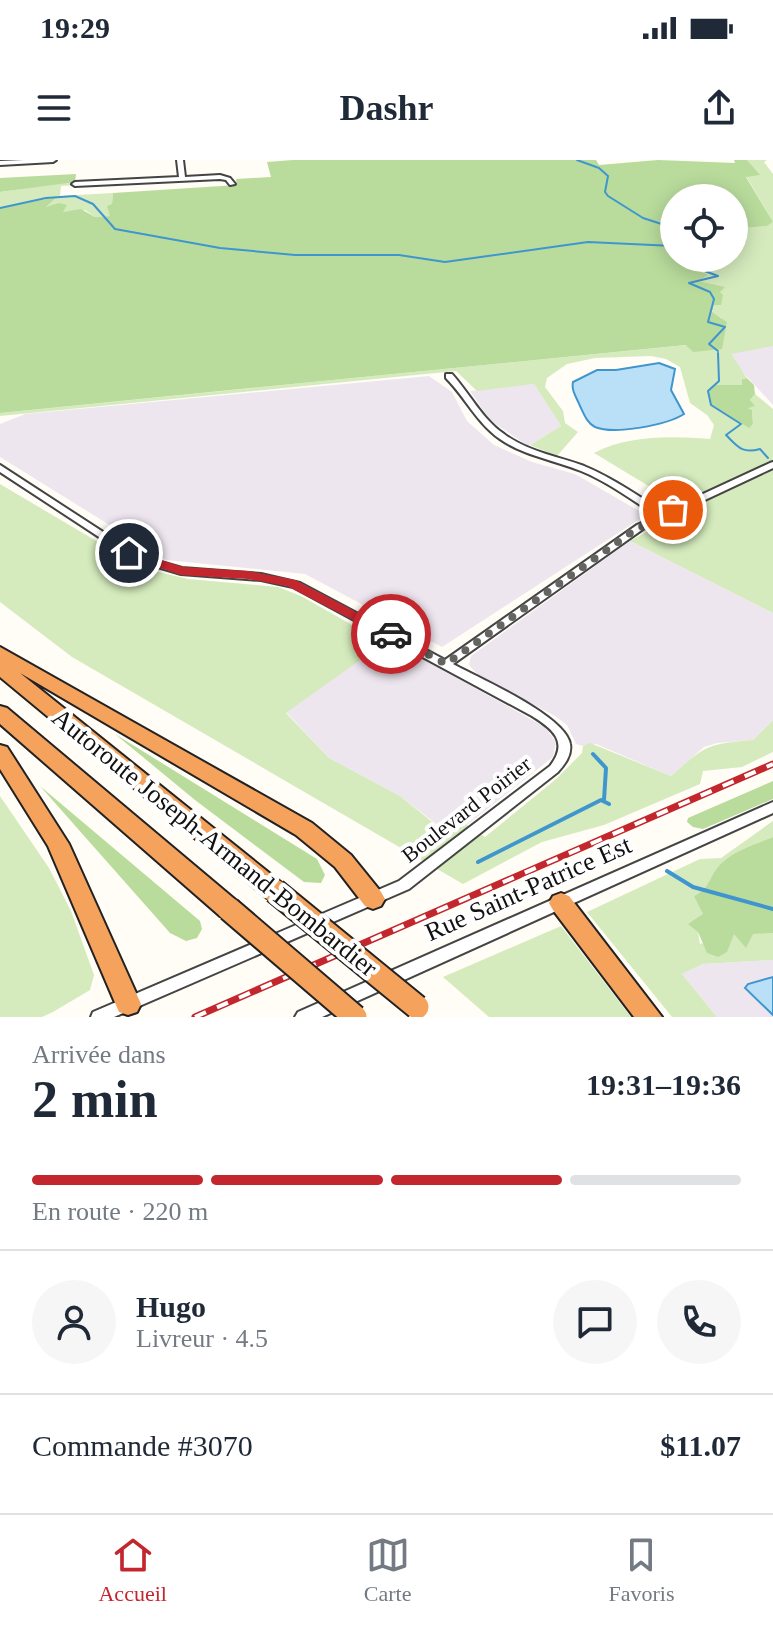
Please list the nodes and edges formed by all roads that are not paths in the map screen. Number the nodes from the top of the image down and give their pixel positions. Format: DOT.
graph roads {
  1 [pos="53,160"];
  2 [pos="180,160"];
  3 [pos="0,163"];
  4 [pos="182,177"];
  5 [pos="75,184"];
  6 [pos="232,184"];
  7 [pos="449,376"];
  8 [pos="773,465"];
  9 [pos="0,468"];
  10 [pos="662,515"];
  11 [pos="0,653"];
  12 [pos="446,664"];
  13 [pos="0,667"];
  14 [pos="0,713"];
  15 [pos="0,752"];
  16 [pos="773,807"];
  17 [pos="373,899"];
  18 [pos="561,903"];
  19 [pos="128,1004"];
  20 [pos="424,1012"];
  21 [pos="98,1017"];
  22 [pos="304,1017"];
  23 [pos="355,1017"];
  24 [pos="649,1017"];
  1 -- 3 [label="street"];
  2 -- 4 [label="street"];
  4 -- 5 [label="street"];
  4 -- 6 [label="street"];
  7 -- 10 [label="street"];
  8 -- 10 [label="street"];
  9 -- 12 [label="street, Boulevard Poirier"];
  10 -- 12 [label="street"];
  11 -- 17 [label="highway"];
  12 -- 17 [label="street, Boulevard Poirier"];
  13 -- 20 [label="highway, Autoroute Joseph-Armand-Bombardier, bridge"];
  14 -- 23 [label="highway, Autoroute Joseph-Armand-Bombardier, bridge"];
  15 -- 19 [label="highway"];
  16 -- 18 [label="street, Rue Saint-Patrice Est"];
  17 -- 19 [label="street, Boulevard Poirier"];
  18 -- 22 [label="street, Rue Saint-Patrice Est"];
  18 -- 24 [label="highway"];
  19 -- 21 [label="street, Boulevard Poirier"];
}
